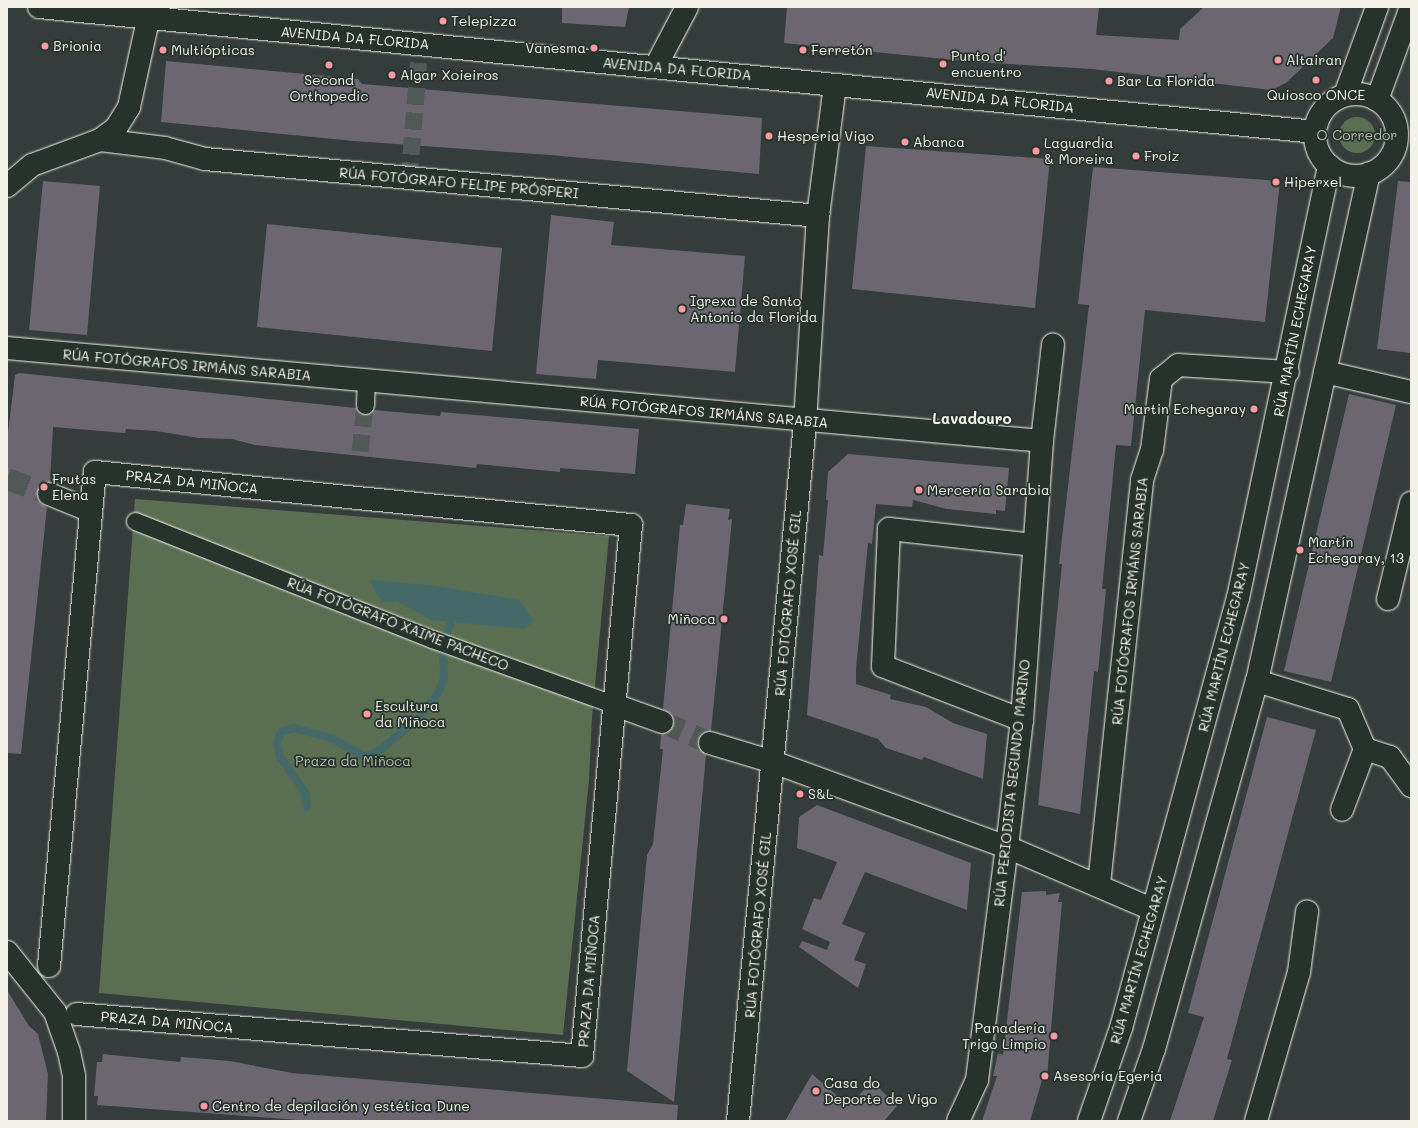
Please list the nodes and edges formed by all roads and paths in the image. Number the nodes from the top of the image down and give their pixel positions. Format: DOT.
graph roads {
  1 [pos="39,7"];
  2 [pos="687,7"];
  3 [pos="1376,7"];
  4 [pos="1411,7"];
  5 [pos="154,13"];
  6 [pos="656,66"];
  7 [pos="835,85"];
  8 [pos="1345,96"];
  9 [pos="1377,100"];
  10 [pos="1315,132"];
  11 [pos="1404,132"];
  12 [pos="100,140"];
  13 [pos="1329,165"];
  14 [pos="1369,174"];
  15 [pos="7,186"];
  16 [pos="818,216"];
  17 [pos="1053,346"];
  18 [pos="7,348"];
  19 [pos="1288,372"];
  20 [pos="1325,372"];
  21 [pos="366,381"];
  22 [pos="1411,392"];
  23 [pos="365,405"];
  24 [pos="805,422"];
  25 [pos="1042,441"];
  26 [pos="49,494"];
  27 [pos="1411,503"];
  28 [pos="91,511"];
  29 [pos="135,521"];
  30 [pos="1034,545"];
  31 [pos="1388,599"];
  32 [pos="1257,681"];
  33 [pos="615,705"];
  34 [pos="1022,720"];
  35 [pos="662,722"];
  36 [pos="710,743"];
  37 [pos="1365,749"];
  38 [pos="773,762"];
  39 [pos="1411,786"];
  40 [pos="1342,810"];
  41 [pos="1007,847"];
  42 [pos="1099,884"];
  43 [pos="1152,909"];
  44 [pos="1307,912"];
  45 [pos="7,952"];
  46 [pos="49,966"];
  47 [pos="77,1014"];
  48 [pos="74,1121"];
  49 [pos="738,1121"];
  50 [pos="958,1121"];
  51 [pos="1089,1121"];
  52 [pos="1129,1121"];
  53 [pos="1256,1121"];
  1 -- 5 [label="street, AVENIDA DA FLORIDA"];
  2 -- 6 [label="street"];
  3 -- 8 [label="street"];
  4 -- 9 [label="street"];
  5 -- 6 [label="street, AVENIDA DA FLORIDA"];
  5 -- 12 [label="street"];
  6 -- 7 [label="street, AVENIDA DA FLORIDA"];
  7 -- 10 [label="street, AVENIDA DA FLORIDA"];
  7 -- 16 [label="street, RÚA FOTÓGRAFO XOSÉ GIL"];
  8 -- 9 [label="street"];
  8 -- 10 [label="street"];
  9 -- 11 [label="street"];
  10 -- 13 [label="street"];
  11 -- 14 [label="street"];
  12 -- 15 [label="street"];
  12 -- 16 [label="street, RÚA FOTÓGRAFO FELIPE PRÓSPERI"];
  13 -- 14 [label="street"];
  13 -- 19 [label="street, RÚA MARTÍN ECHEGARAY"];
  14 -- 20 [label="street"];
  16 -- 24 [label="street, RÚA FOTÓGRAFO XOSÉ GIL"];
  17 -- 25 [label="street, RÚA PERIODISTA SEGUNDO MARINO"];
  18 -- 21 [label="street, RÚA FOTÓGRAFOS IRMÁNS SARABIA"];
  19 -- 42 [label="street, RÚA FOTÓGRAFOS IRMÁNS SARABIA"];
  19 -- 43 [label="street, RÚA MARTÍN ECHEGARAY"];
  20 -- 22 [label="street"];
  20 -- 32 [label="street"];
  21 -- 23 [label="street"];
  21 -- 24 [label="street, RÚA FOTÓGRAFOS IRMÁNS SARABIA"];
  24 -- 25 [label="street, RÚA FOTÓGRAFOS IRMÁNS SARABIA"];
  24 -- 38 [label="street, RÚA FOTÓGRAFO XOSÉ GIL"];
  25 -- 30 [label="street, RÚA PERIODISTA SEGUNDO MARINO"];
  26 -- 28 [label="street"];
  27 -- 31 [label="street"];
  28 -- 33 [label="street, PRAZA DA MIÑOCA"];
  28 -- 46 [label="street, PRAZA DA MIÑOCA"];
  29 -- 33 [label="street, RÚA FOTÓGRAFO XAIME PACHECO"];
  30 -- 34 [label="street, RÚA PERIODISTA SEGUNDO MARINO"];
  30 -- 34 [label="street"];
  32 -- 37 [label="street"];
  32 -- 52 [label="street"];
  33 -- 35 [label="street, RÚA FOTÓGRAFO XAIME PACHECO"];
  33 -- 47 [label="street, PRAZA DA MIÑOCA"];
  34 -- 41 [label="street, RÚA PERIODISTA SEGUNDO MARINO"];
  36 -- 38 [label="street"];
  37 -- 39 [label="street"];
  37 -- 40 [label="street"];
  38 -- 41 [label="street"];
  38 -- 49 [label="street, RÚA FOTÓGRAFO XOSÉ GIL"];
  41 -- 42 [label="street"];
  41 -- 50 [label="street, RÚA PERIODISTA SEGUNDO MARINO"];
  42 -- 43 [label="street"];
  43 -- 51 [label="street, RÚA MARTÍN ECHEGARAY"];
  44 -- 53 [label="street"];
  45 -- 48 [label="street"];
}
